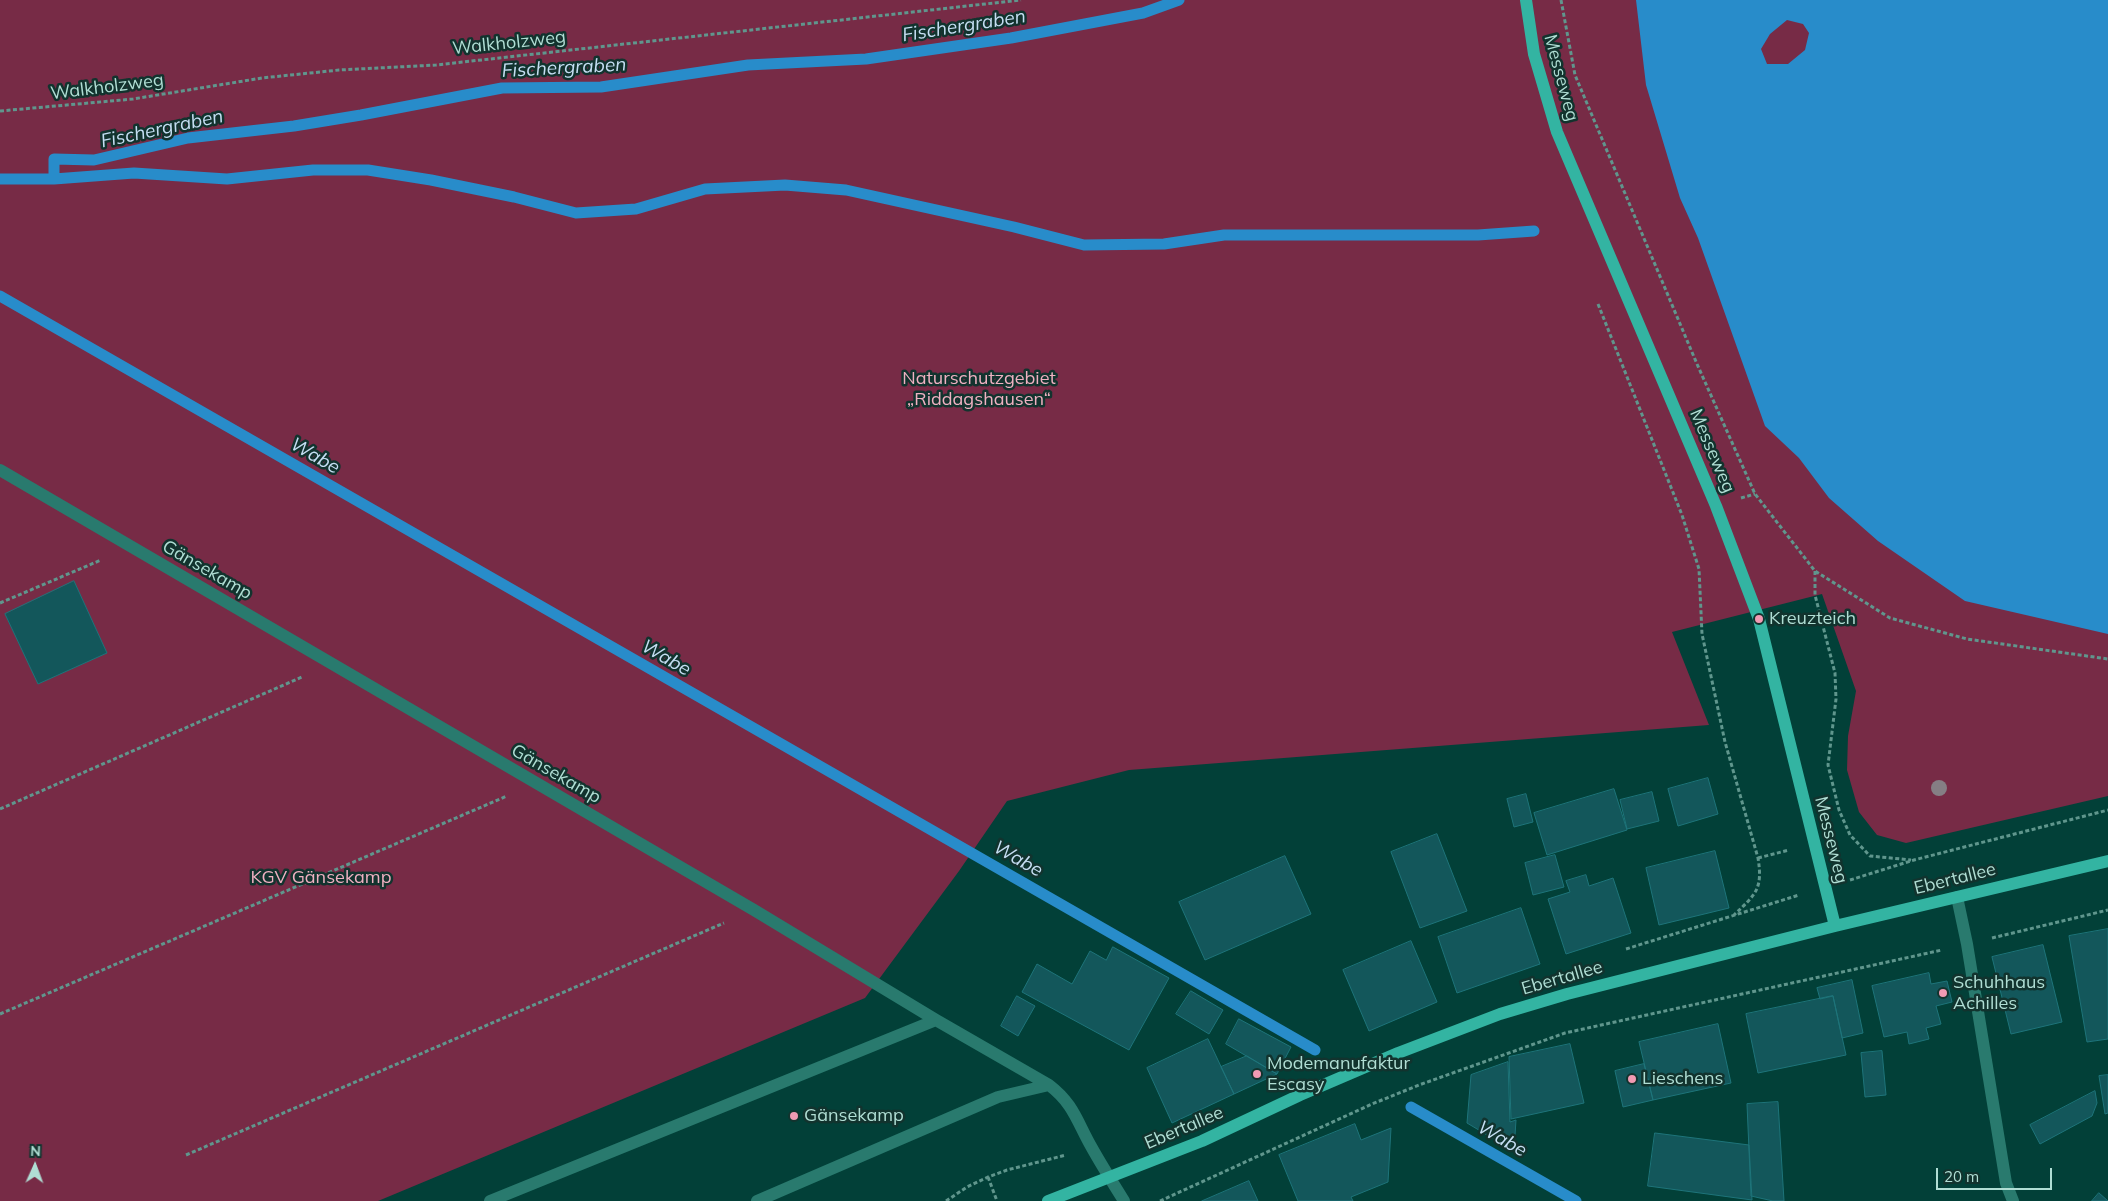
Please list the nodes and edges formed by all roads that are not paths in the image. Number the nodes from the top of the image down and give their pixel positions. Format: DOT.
graph roads {
  1 [pos="1526,0"];
  2 [pos="0,470"];
  3 [pos="2108,861"];
  4 [pos="1957,897"];
  5 [pos="1835,926"];
  6 [pos="936,1020"];
  7 [pos="1049,1084"];
  8 [pos="1110,1177"];
  9 [pos="490,1201"];
  10 [pos="757,1201"];
  11 [pos="1048,1201"];
  12 [pos="1124,1201"];
  13 [pos="2013,1201"];
  1 -- 5 [label="main road, Messeweg"];
  2 -- 6 [label="street, Gänsekamp"];
  3 -- 4 [label="main road, Ebertallee"];
  4 -- 5 [label="main road, Ebertallee"];
  4 -- 13 [label="street"];
  5 -- 8 [label="main road, Ebertallee"];
  6 -- 7 [label="street, Gänsekamp"];
  6 -- 9 [label="street"];
  7 -- 8 [label="street, Gänsekamp"];
  7 -- 10 [label="street"];
  8 -- 11 [label="main road, Ebertallee"];
  8 -- 12 [label="street, Gänsekamp"];
}
